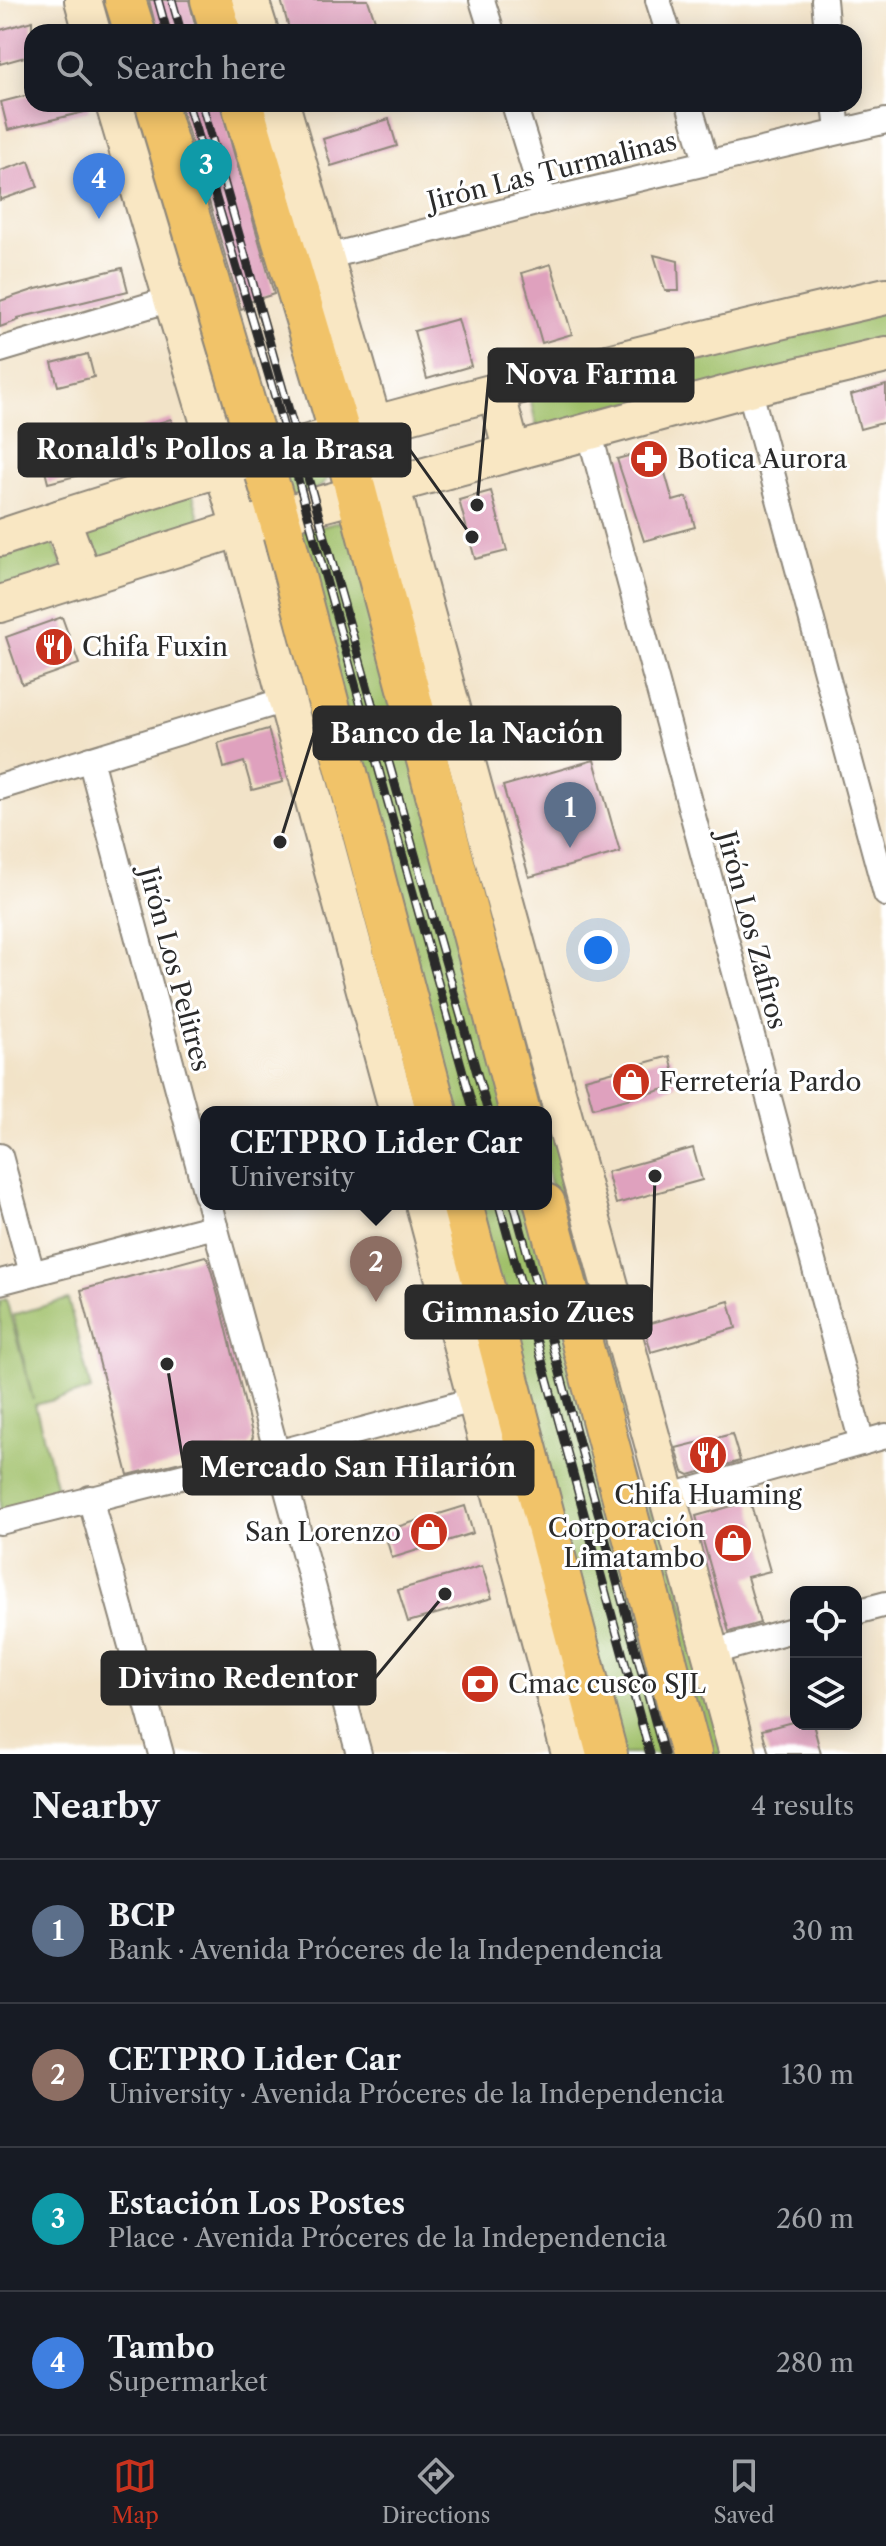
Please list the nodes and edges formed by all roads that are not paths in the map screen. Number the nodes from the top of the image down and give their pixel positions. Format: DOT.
graph roads {
  1 [pos="83,0"];
  2 [pos="125,0"];
  3 [pos="211,0"];
  4 [pos="250,0"];
  5 [pos="482,0"];
  6 [pos="658,0"];
  7 [pos="824,0"];
  8 [pos="90,24"];
  9 [pos="132,24"];
  10 [pos="218,24"];
  11 [pos="258,24"];
  12 [pos="490,24"];
  13 [pos="666,24"];
  14 [pos="826,24"];
  15 [pos="116,112"];
  16 [pos="158,112"];
  17 [pos="245,112"];
  18 [pos="283,112"];
  19 [pos="516,112"];
  20 [pos="691,112"];
  21 [pos="836,112"];
  22 [pos="886,121"];
  23 [pos="838,131"];
  24 [pos="706,161"];
  25 [pos="544,201"];
  26 [pos="326,257"];
  27 [pos="886,296"];
  28 [pos="171,299"];
  29 [pos="0,350"];
  30 [pos="886,355"];
  31 [pos="749,388"];
  32 [pos="496,392"];
  33 [pos="356,429"];
  34 [pos="589,431"];
  35 [pos="512,452"];
  36 [pos="260,455"];
  37 [pos="222,466"];
  38 [pos="374,490"];
  39 [pos="278,516"];
  40 [pos="61,518"];
  41 [pos="240,527"];
  42 [pos="0,538"];
  43 [pos="83,577"];
  44 [pos="0,604"];
  45 [pos="285,700"];
  46 [pos="90,759"];
  47 [pos="0,787"];
  48 [pos="884,879"];
  49 [pos="396,1106"];
  50 [pos="435,1106"];
  51 [pos="519,1106"];
  52 [pos="0,1156"];
  53 [pos="200,1172"];
  54 [pos="426,1210"];
  55 [pos="464,1210"];
  56 [pos="547,1210"];
  57 [pos="212,1215"];
  58 [pos="32,1273"];
  59 [pos="0,1282"];
  60 [pos="477,1399"];
  61 [pos="886,1436"];
  62 [pos="862,1443"];
  63 [pos="277,1453"];
  64 [pos="667,1497"];
  65 [pos="90,1498"];
  66 [pos="0,1522"];
  67 [pos="886,1604"];
  68 [pos="862,1610"];
  69 [pos="790,1631"];
  70 [pos="709,1653"];
  71 [pos="161,1754"];
  72 [pos="359,1754"];
  73 [pos="570,1754"];
  74 [pos="607,1754"];
  75 [pos="691,1754"];
  76 [pos="738,1754"];
  1 -- 8 [label="main road"];
  2 -- 9 [label="main road"];
  3 -- 10 [label="main road"];
  4 -- 11 [label="main road"];
  5 -- 12 [label="street"];
  6 -- 13 [label="street"];
  7 -- 14 [label="street"];
  15 -- 28 [label="main road"];
  16 -- 36 [label="main road"];
  17 -- 33 [label="main road"];
  18 -- 26 [label="main road"];
  19 -- 25 [label="street"];
  20 -- 24 [label="street"];
  21 -- 23 [label="street"];
  22 -- 23 [label="street, Jirón Las Turmalinas"];
  23 -- 24 [label="street, Jirón Las Turmalinas"];
  24 -- 25 [label="street, Jirón Las Turmalinas"];
  25 -- 26 [label="street, Jirón Las Turmalinas"];
  26 -- 33 [label="main road"];
  27 -- 32 [label="main road"];
  28 -- 29 [label="street"];
  28 -- 37 [label="main road"];
  30 -- 31 [label="main road"];
  31 -- 34 [label="main road"];
  31 -- 48 [label="street"];
  32 -- 33 [label="main road"];
  32 -- 35 [label="main road"];
  33 -- 36 [label="main road"];
  33 -- 38 [label="main road"];
  34 -- 35 [label="main road"];
  34 -- 62 [label="street, Jirón Los Zafiros"];
  35 -- 38 [label="main road"];
  36 -- 37 [label="main road"];
  36 -- 39 [label="main road"];
  37 -- 40 [label="main road"];
  37 -- 41 [label="main road"];
  38 -- 39 [label="main road"];
  38 -- 51 [label="main road"];
  38 -- 64 [label="main road"];
  39 -- 41 [label="main road"];
  39 -- 50 [label="main road"];
  40 -- 42 [label="main road"];
  40 -- 43 [label="main road"];
  41 -- 43 [label="main road"];
  41 -- 45 [label="main road"];
  43 -- 44 [label="main road"];
  45 -- 46 [label="street"];
  45 -- 49 [label="main road"];
  46 -- 47 [label="street"];
  46 -- 53 [label="street, Jirón Los Pelitres"];
  52 -- 58 [label="street"];
  54 -- 60 [label="main road"];
  55 -- 74 [label="main road"];
  56 -- 75 [label="main road"];
  57 -- 58 [label="street"];
  57 -- 63 [label="street"];
  58 -- 59 [label="street"];
  60 -- 63 [label="street"];
  60 -- 73 [label="main road"];
  61 -- 62 [label="street"];
  62 -- 64 [label="street"];
  63 -- 65 [label="street"];
  63 -- 72 [label="street"];
  64 -- 70 [label="main road"];
  65 -- 66 [label="street"];
  65 -- 71 [label="street"];
  67 -- 68 [label="street"];
  69 -- 70 [label="street"];
  70 -- 76 [label="main road"];
}
